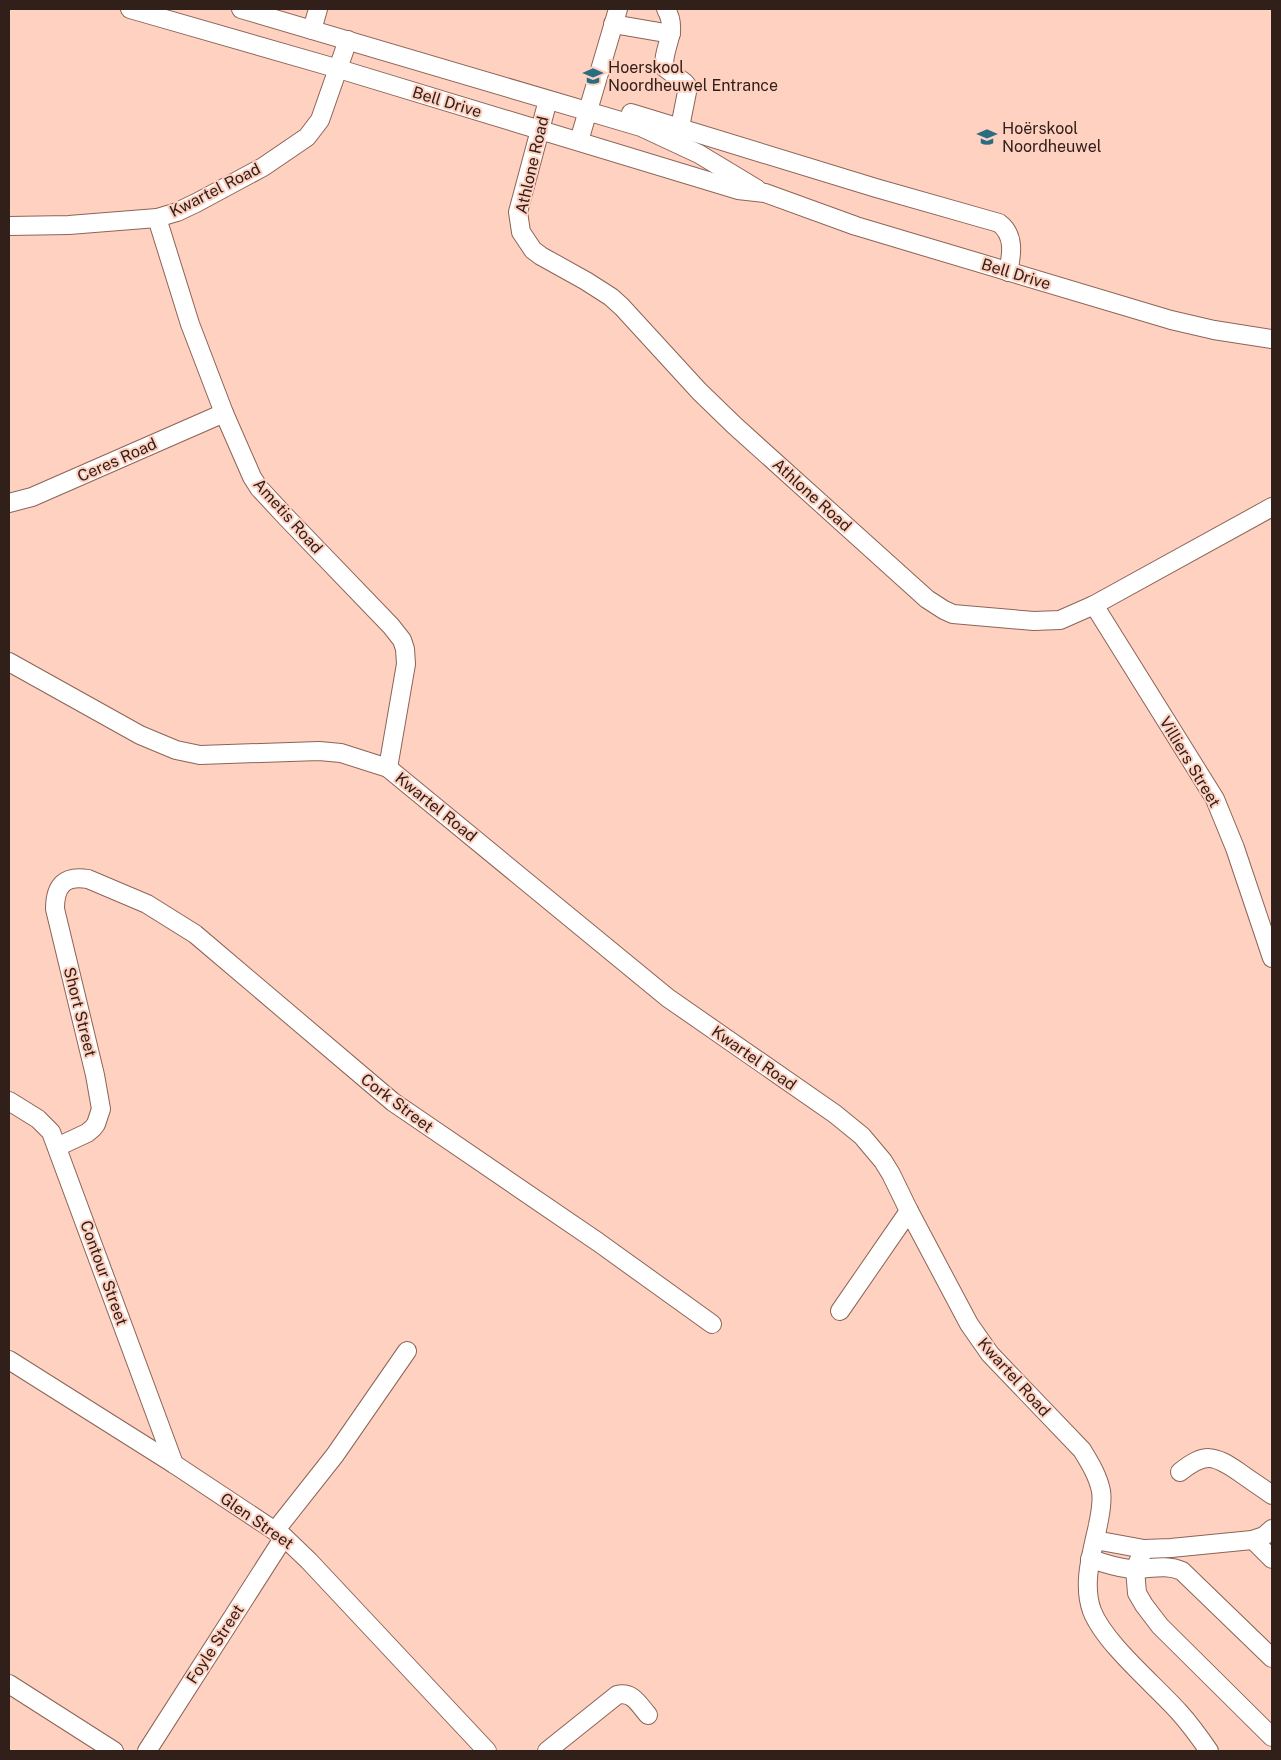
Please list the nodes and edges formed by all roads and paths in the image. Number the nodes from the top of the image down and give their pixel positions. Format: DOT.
graph roads {
  1 [pos="130,9"];
  2 [pos="240,9"];
  3 [pos="318,9"];
  4 [pos="666,9"];
  5 [pos="615,16"];
  6 [pos="312,30"];
  7 [pos="671,34"];
  8 [pos="348,40"];
  9 [pos="339,69"];
  10 [pos="548,100"];
  11 [pos="589,106"];
  12 [pos="680,127"];
  13 [pos="540,130"];
  14 [pos="579,141"];
  15 [pos="764,194"];
  16 [pos="157,218"];
  17 [pos="9,226"];
  18 [pos="1008,272"];
  19 [pos="1272,339"];
  20 [pos="224,413"];
  21 [pos="9,503"];
  22 [pos="1272,507"];
  23 [pos="1094,605"];
  24 [pos="9,662"];
  25 [pos="388,768"];
  26 [pos="88,879"];
  27 [pos="1272,958"];
  28 [pos="9,1101"];
  29 [pos="57,1147"];
  30 [pos="909,1211"];
  31 [pos="840,1311"];
  32 [pos="712,1324"];
  33 [pos="407,1350"];
  34 [pos="9,1360"];
  35 [pos="174,1464"];
  36 [pos="1180,1472"];
  37 [pos="1272,1495"];
  38 [pos="1272,1529"];
  39 [pos="280,1534"];
  40 [pos="1095,1540"];
  41 [pos="1253,1540"];
  42 [pos="1144,1549"];
  43 [pos="1272,1559"];
  44 [pos="1090,1560"];
  45 [pos="1135,1569"];
  46 [pos="1272,1658"];
  47 [pos="9,1684"];
  48 [pos="648,1715"];
  49 [pos="1272,1738"];
  50 [pos="114,1751"];
  51 [pos="147,1751"];
  52 [pos="487,1751"];
  53 [pos="548,1751"];
  54 [pos="1209,1751"];
  1 -- 9 [label="street, Bell Drive"];
  2 -- 6 [label="street, Bell Drive"];
  3 -- 6 [label="street"];
  4 -- 7 [label="street"];
  5 -- 7 [label="street"];
  5 -- 11 [label="street"];
  6 -- 8 [label="street, Bell Drive"];
  7 -- 12 [label="street"];
  8 -- 9 [label="street, Kwartel Road"];
  8 -- 10 [label="street, Bell Drive"];
  9 -- 13 [label="street, Bell Drive"];
  9 -- 16 [label="street, Kwartel Road"];
  10 -- 11 [label="street, Bell Drive"];
  10 -- 13 [label="street, Athlone Road"];
  11 -- 12 [label="street"];
  11 -- 14 [label="street"];
  11 -- 15 [label="street, Bell Drive"];
  12 -- 18 [label="street"];
  13 -- 14 [label="street, Bell Drive"];
  13 -- 23 [label="street, Athlone Road"];
  14 -- 15 [label="street, Bell Drive"];
  15 -- 18 [label="street, Bell Drive"];
  16 -- 17 [label="street, Kwartel Road"];
  16 -- 20 [label="street, Ametis Road"];
  18 -- 19 [label="street, Bell Drive"];
  20 -- 21 [label="street, Ceres Road"];
  20 -- 25 [label="street, Ametis Road"];
  22 -- 23 [label="street, Athlone Road"];
  23 -- 27 [label="street, Villiers Street"];
  24 -- 25 [label="street, Kwartel Road"];
  25 -- 30 [label="street, Kwartel Road"];
  26 -- 29 [label="street, Short Street"];
  26 -- 32 [label="street, Cork Street"];
  28 -- 29 [label="street, Contour Street"];
  29 -- 35 [label="street, Contour Street"];
  30 -- 31 [label="street"];
  30 -- 40 [label="street, Kwartel Road"];
  33 -- 39 [label="street, Glen Street"];
  34 -- 35 [label="street, Glen Street"];
  35 -- 39 [label="street, Glen Street"];
  36 -- 37 [label="street"];
  38 -- 41 [label="street"];
  39 -- 51 [label="street, Foyle Street"];
  39 -- 52 [label="street, Glen Street"];
  40 -- 42 [label="street"];
  40 -- 44 [label="street, Kwartel Road"];
  41 -- 42 [label="street"];
  41 -- 43 [label="street"];
  42 -- 45 [label="street"];
  44 -- 45 [label="street"];
  44 -- 54 [label="street, Kwartel Road"];
  45 -- 46 [label="street"];
  45 -- 49 [label="street"];
  47 -- 50 [label="street"];
  48 -- 53 [label="street"];
}
